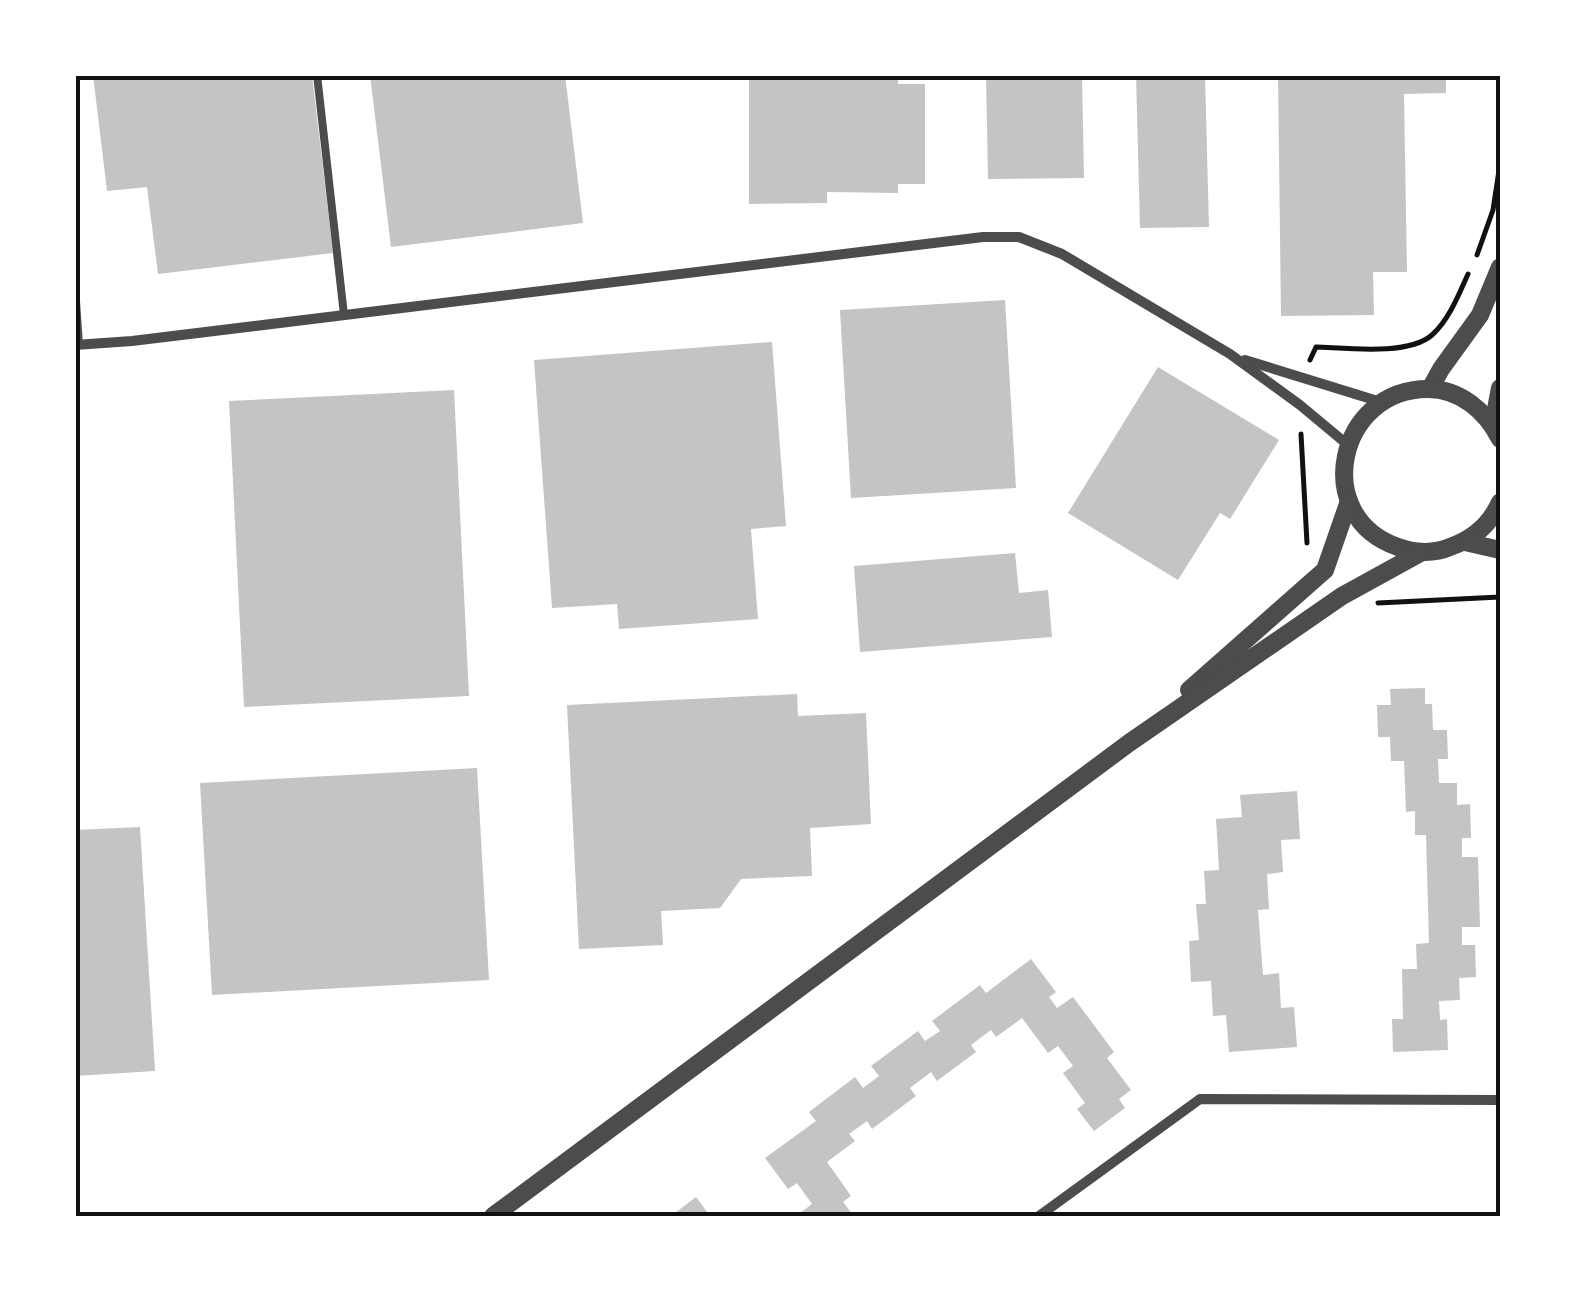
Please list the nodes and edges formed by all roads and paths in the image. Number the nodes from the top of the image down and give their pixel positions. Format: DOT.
graph roads {
  1 [pos="317,75"];
  2 [pos="1500,267"];
  3 [pos="75,288"];
  4 [pos="344,315"];
  5 [pos="77,345"];
  6 [pos="1230,354"];
  7 [pos="1500,388"];
  8 [pos="1430,389"];
  9 [pos="1381,402"];
  10 [pos="1497,432"];
  11 [pos="1348,444"];
  12 [pos="1349,501"];
  13 [pos="1500,502"];
  14 [pos="1465,542"];
  15 [pos="1500,550"];
  16 [pos="1422,552"];
  17 [pos="1129,743"];
  18 [pos="1500,1100"];
  19 [pos="493,1216"];
  20 [pos="1039,1216"];
  1 -- 4 [label="lane"];
  2 -- 8 [label="street"];
  3 -- 5 [label="lane"];
  4 -- 5 [label="street"];
  4 -- 6 [label="street"];
  6 -- 9 [label="street"];
  6 -- 11 [label="street"];
  7 -- 10 [label="street"];
  8 -- 9 [label="street"];
  8 -- 10 [label="street"];
  9 -- 11 [label="street"];
  11 -- 12 [label="street"];
  12 -- 16 [label="street"];
  12 -- 17 [label="street"];
  13 -- 14 [label="street"];
  14 -- 15 [label="street"];
  14 -- 16 [label="street"];
  16 -- 17 [label="street"];
  17 -- 19 [label="street"];
  18 -- 20 [label="street"];
}
